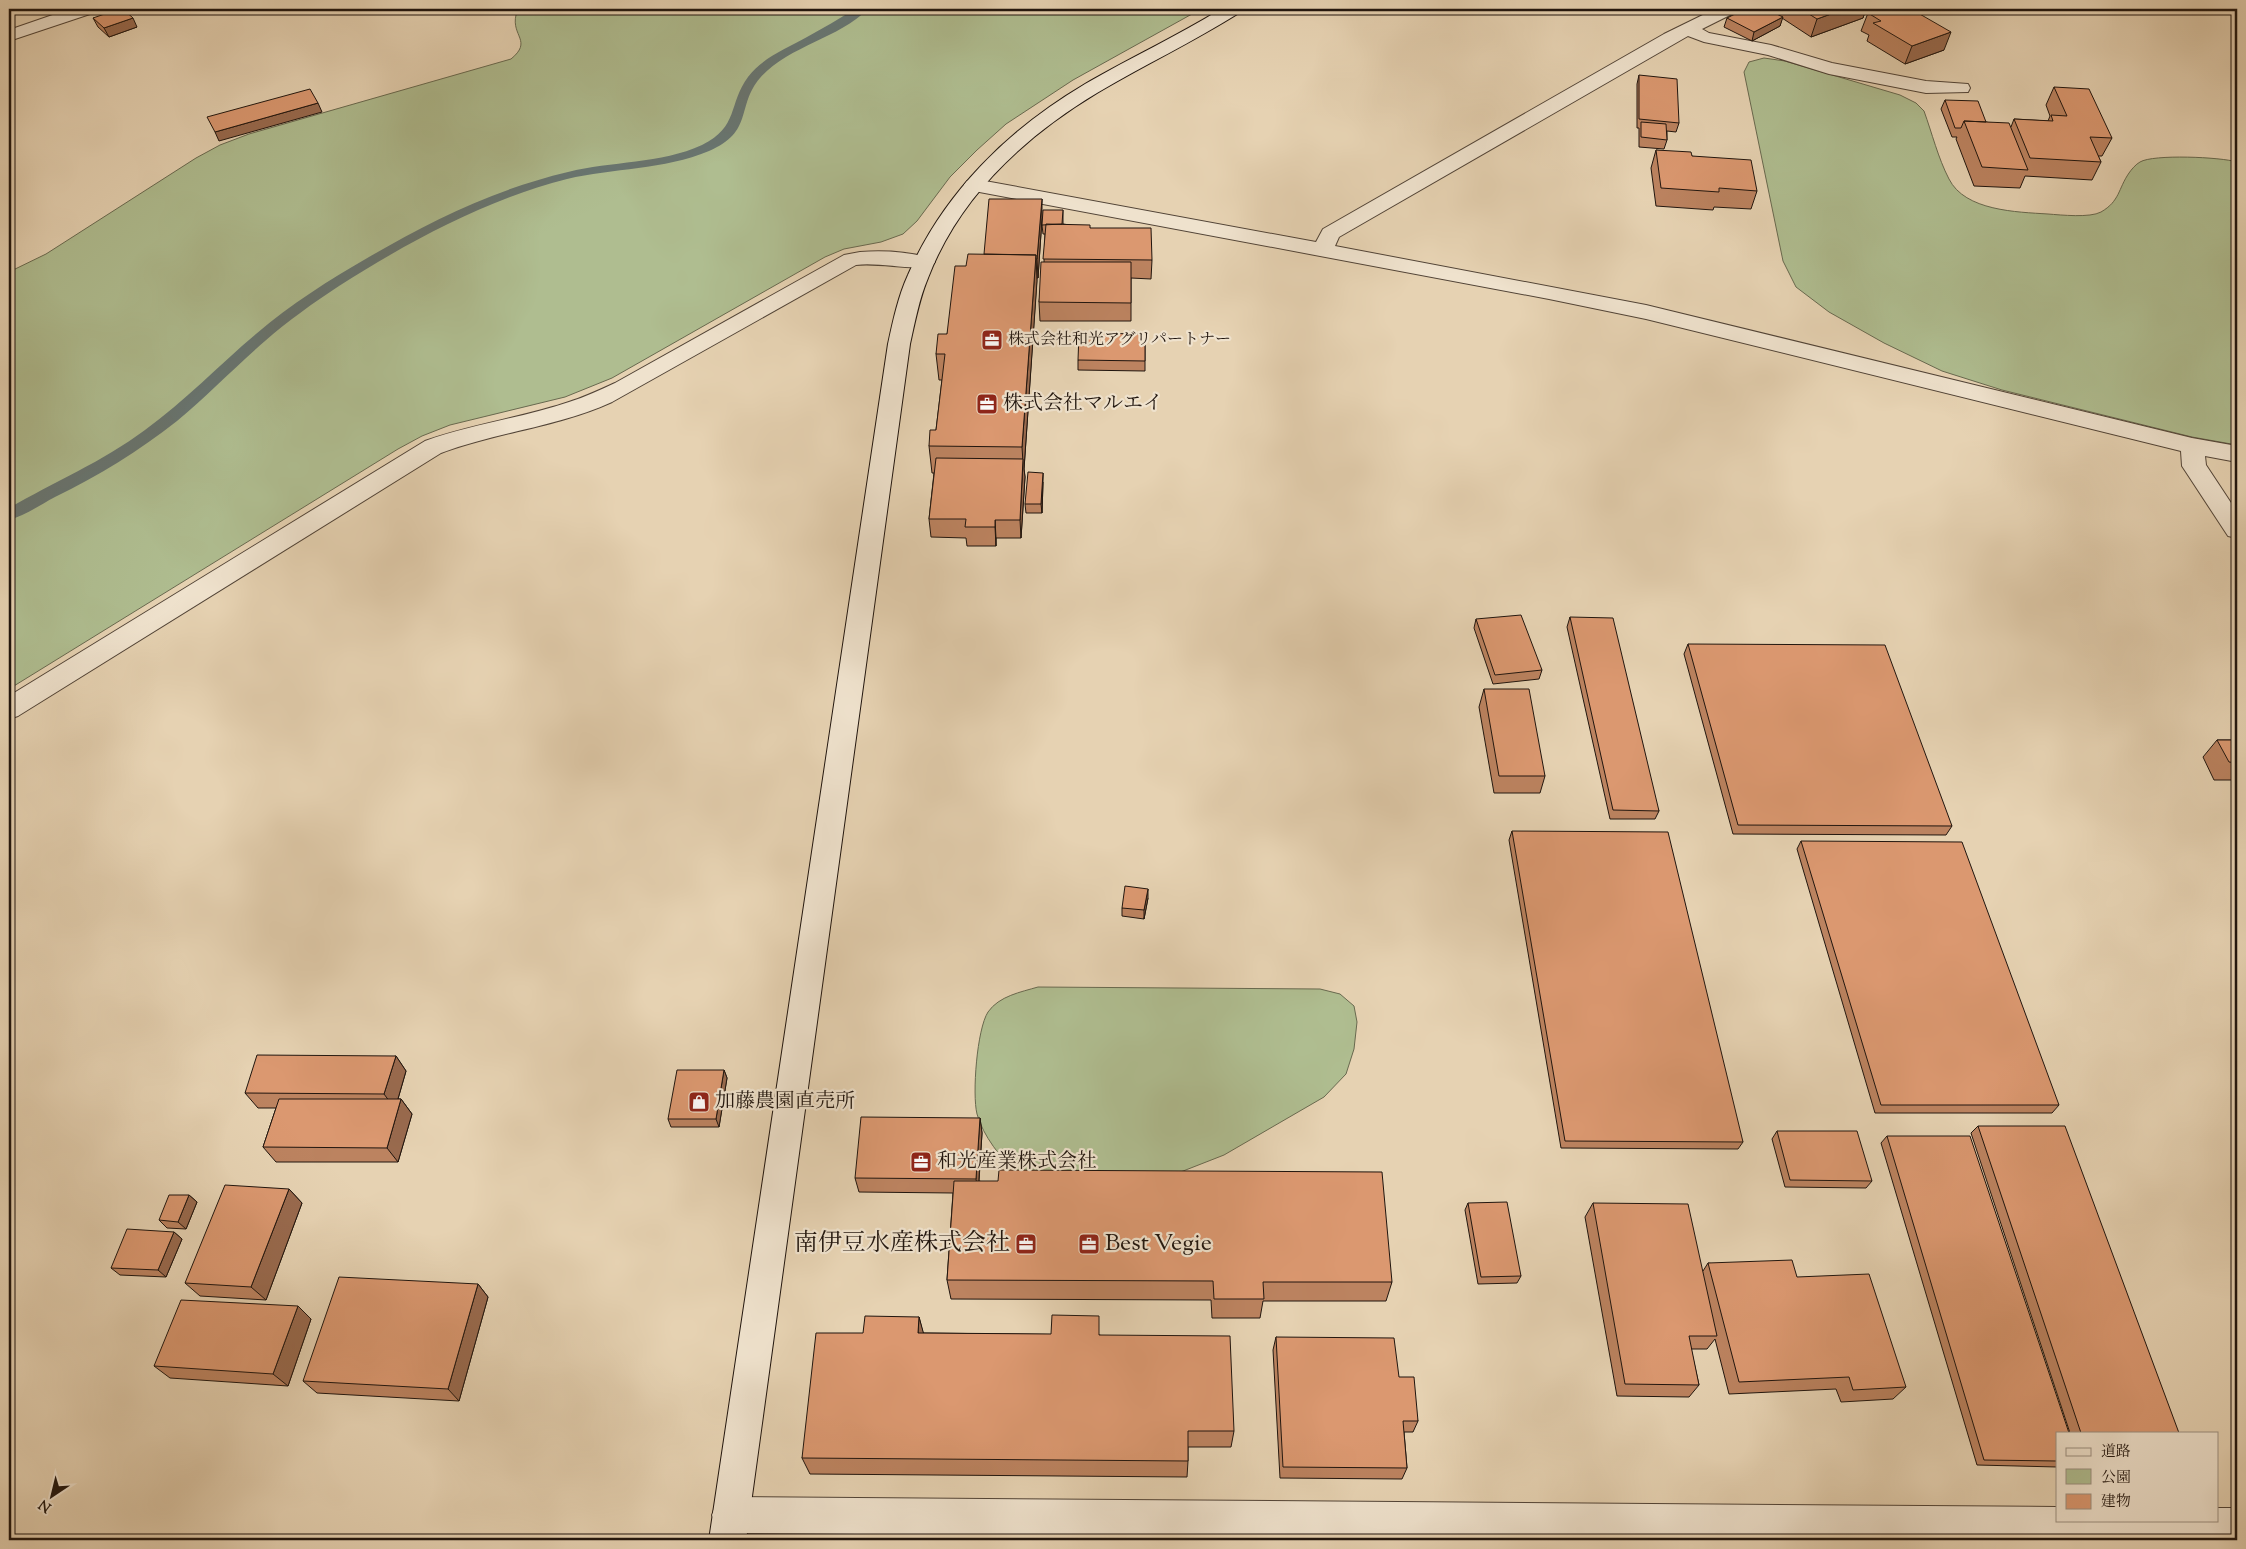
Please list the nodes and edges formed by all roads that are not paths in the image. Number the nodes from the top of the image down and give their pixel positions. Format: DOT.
graph roads {
  1 [pos="87,9"];
  2 [pos="1233,9"];
  3 [pos="1728,9"];
  4 [pos="1688,29"];
  5 [pos="9,36"];
  6 [pos="1960,88"];
  7 [pos="974,185"];
  8 [pos="1322,251"];
  9 [pos="924,262"];
  10 [pos="2192,446"];
  11 [pos="2237,454"];
  12 [pos="2237,530"];
  13 [pos="9,709"];
  14 [pos="2237,1526"];
  15 [pos="729,1528"];
  1 -- 5 [label="street"];
  2 -- 7 [label="street"];
  3 -- 4 [label="street"];
  4 -- 6 [label="street"];
  4 -- 8 [label="street"];
  7 -- 8 [label="street"];
  7 -- 9 [label="street"];
  8 -- 10 [label="street"];
  9 -- 13 [label="street"];
  9 -- 15 [label="street"];
  10 -- 11 [label="street"];
  10 -- 12 [label="street"];
  14 -- 15 [label="street"];
}
